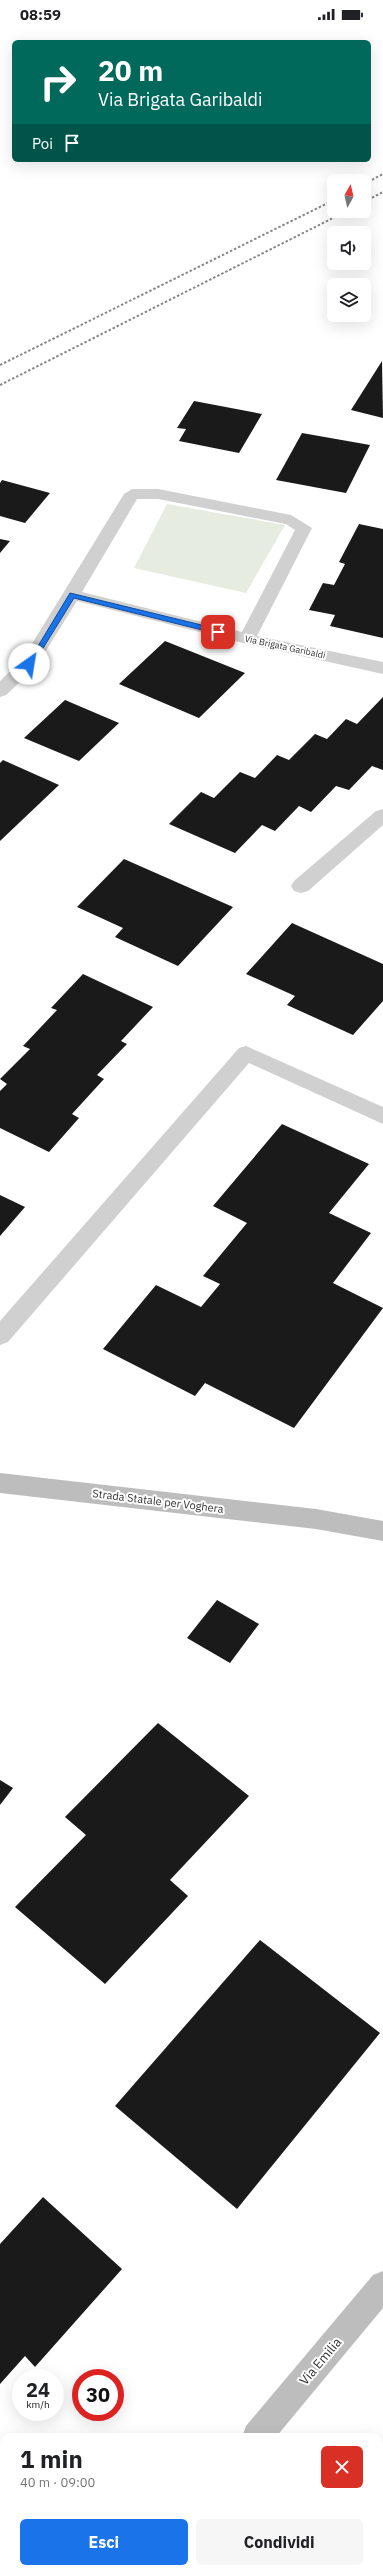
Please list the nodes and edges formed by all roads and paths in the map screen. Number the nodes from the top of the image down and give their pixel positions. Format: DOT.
graph roads {
  1 [pos="72,595"];
  2 [pos="247,639"];
  3 [pos="383,668"];
  4 [pos="0,691"];
  5 [pos="383,815"];
  6 [pos="301,886"];
  7 [pos="383,1116"];
  8 [pos="0,1336"];
  9 [pos="0,1483"];
  10 [pos="383,1516"];
  11 [pos="316,1519"];
  12 [pos="383,1531"];
  13 [pos="383,2285"];
  14 [pos="260,2433"];
  1 -- 2 [label="street, Via Brigata Garibaldi"];
  1 -- 2 [label="street"];
  1 -- 4 [label="street"];
  2 -- 3 [label="street, Via Brigata Garibaldi"];
  5 -- 6 [label="street"];
  7 -- 8 [label="street"];
  9 -- 11 [label="main road, Strada Statale per Voghera"];
  10 -- 11 [label="main road, Strada Statale per Voghera"];
  11 -- 12 [label="main road, Strada Statale per Voghera"];
  13 -- 14 [label="main road, Via Emilia"];
}
